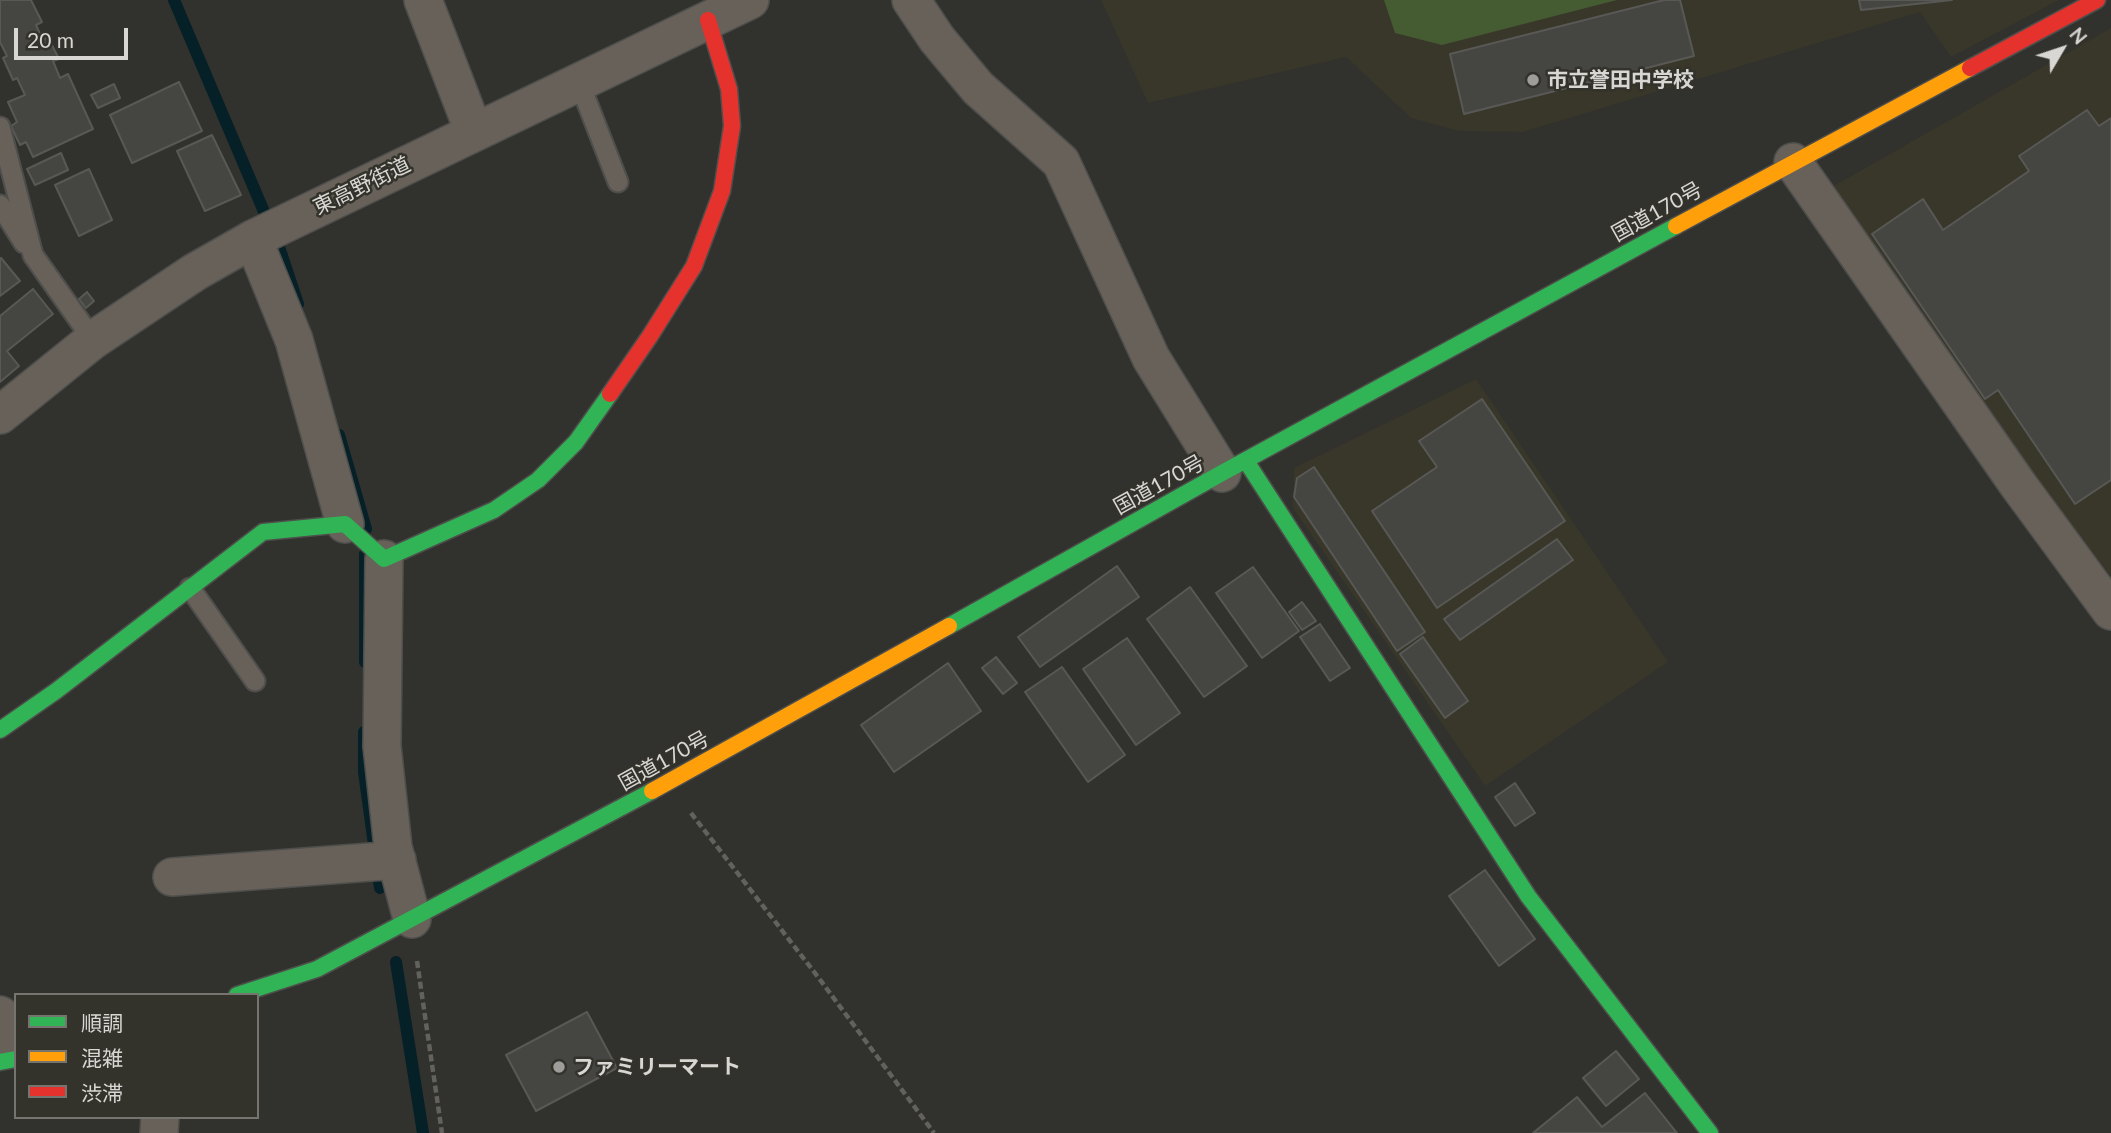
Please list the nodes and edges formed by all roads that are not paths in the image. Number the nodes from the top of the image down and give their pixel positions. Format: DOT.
graph roads {
  1 [pos="423,0"];
  2 [pos="750,0"];
  3 [pos="911,0"];
  4 [pos="2098,0"];
  5 [pos="708,20"];
  6 [pos="579,82"];
  7 [pos="0,127"];
  8 [pos="474,132"];
  9 [pos="1793,162"];
  10 [pos="618,182"];
  11 [pos="0,205"];
  12 [pos="265,233"];
  13 [pos="33,255"];
  14 [pos="93,340"];
  15 [pos="0,415"];
  16 [pos="1234,467"];
  17 [pos="345,524"];
  18 [pos="384,559"];
  19 [pos="190,588"];
  20 [pos="2111,611"];
  21 [pos="255,681"];
  22 [pos="0,730"];
  23 [pos="397,860"];
  24 [pos="172,877"];
  25 [pos="412,919"];
  26 [pos="243,993"];
  27 [pos="0,1014"];
  28 [pos="14,1042"];
  29 [pos="1710,1133"];
  1 -- 8 [label="street"];
  2 -- 5 [label="street, 東高野街道"];
  3 -- 16 [label="street"];
  4 -- 9 [label="main road, 国道170号"];
  5 -- 6 [label="street, 東高野街道"];
  5 -- 18 [label="main road"];
  6 -- 8 [label="street, 東高野街道"];
  6 -- 10 [label="lane"];
  7 -- 13 [label="lane"];
  8 -- 12 [label="street, 東高野街道"];
  9 -- 16 [label="main road, 国道170号"];
  9 -- 20 [label="street"];
  11 -- 13 [label="lane"];
  12 -- 14 [label="street, 東高野街道"];
  12 -- 17 [label="street"];
  13 -- 14 [label="lane"];
  14 -- 15 [label="street, 東高野街道"];
  16 -- 25 [label="main road, 国道170号"];
  16 -- 29 [label="main road"];
  17 -- 18 [label="main road"];
  17 -- 19 [label="main road"];
  18 -- 23 [label="street"];
  19 -- 21 [label="lane"];
  19 -- 22 [label="main road"];
  23 -- 24 [label="street"];
  23 -- 25 [label="street"];
  25 -- 26 [label="main road, 国道170号"];
  27 -- 28 [label="street"];
}
